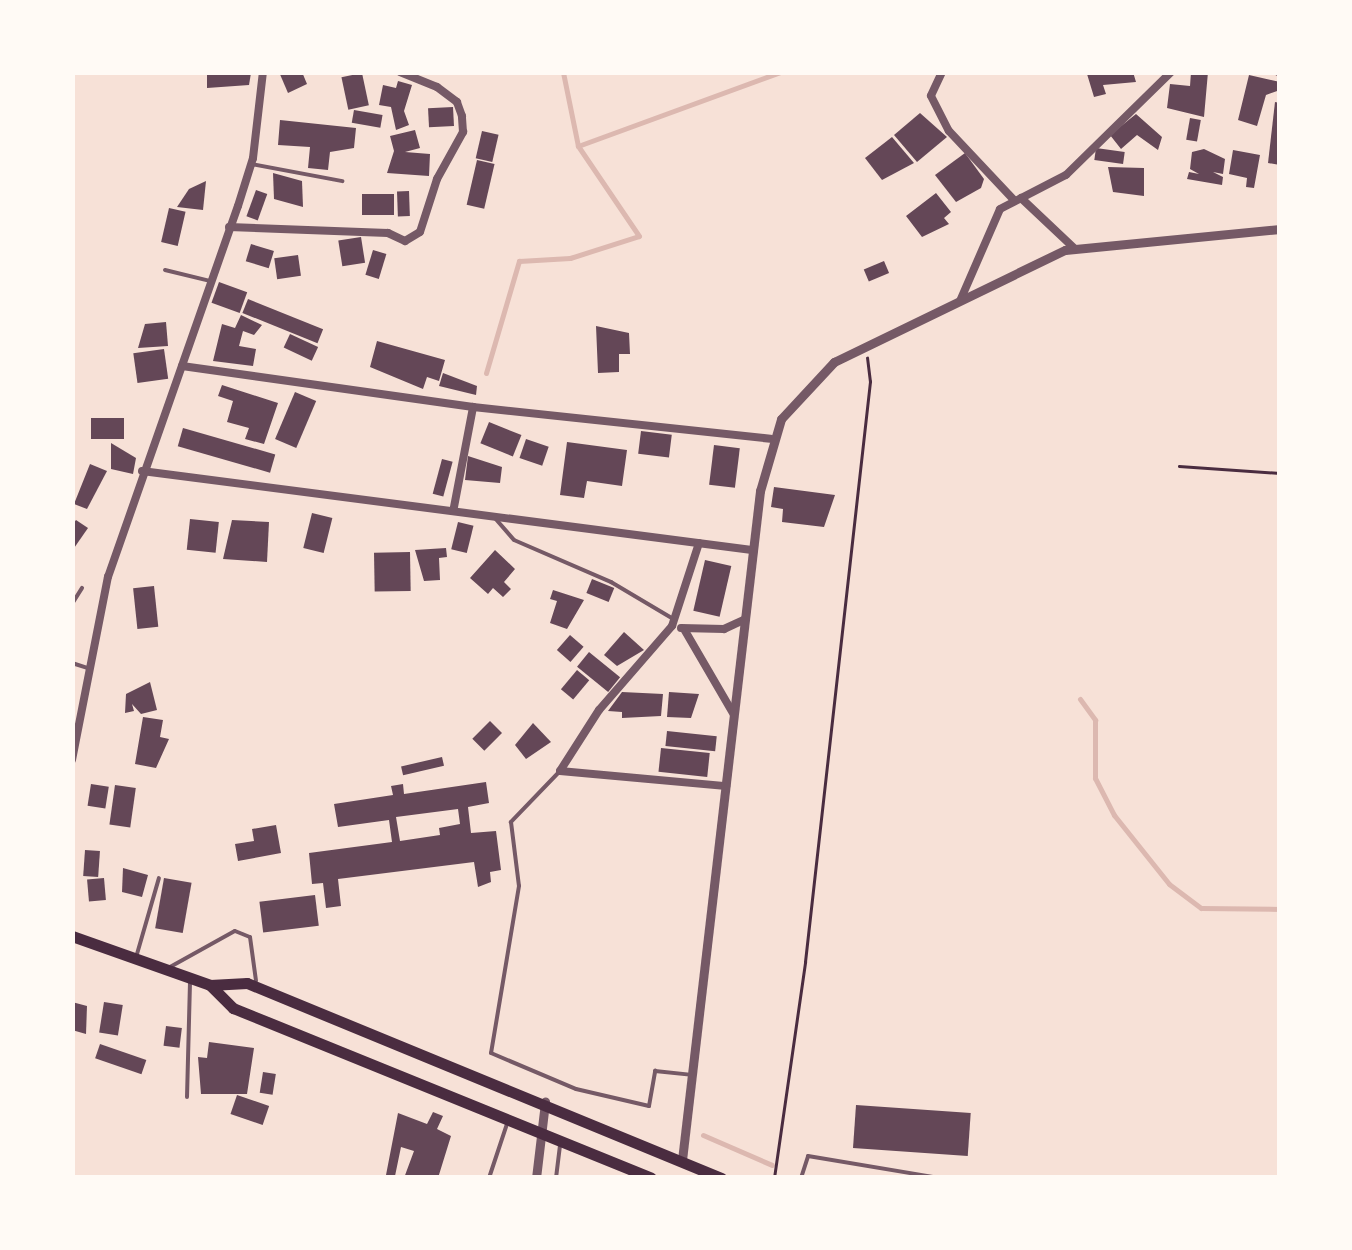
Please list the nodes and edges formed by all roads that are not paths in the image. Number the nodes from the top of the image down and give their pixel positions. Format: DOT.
graph roads {
  1 [pos="263,72"];
  2 [pos="400,72"];
  3 [pos="942,72"];
  4 [pos="1172,72"];
  5 [pos="251,164"];
  6 [pos="342,181"];
  7 [pos="1018,199"];
  8 [pos="229,227"];
  9 [pos="1280,229"];
  10 [pos="1074,248"];
  11 [pos="165,270"];
  12 [pos="210,281"];
  13 [pos="960,301"];
  14 [pos="182,366"];
  15 [pos="472,407"];
  16 [pos="770,439"];
  17 [pos="142,471"];
  18 [pos="454,508"];
  19 [pos="492,515"];
  20 [pos="700,544"];
  21 [pos="752,550"];
  22 [pos="82,588"];
  23 [pos="72,604"];
  24 [pos="744,619"];
  25 [pos="673,623"];
  26 [pos="684,629"];
  27 [pos="74,665"];
  28 [pos="91,670"];
  29 [pos="734,715"];
  30 [pos="73,753"];
  31 [pos="560,771"];
  32 [pos="726,786"];
  33 [pos="159,878"];
  34 [pos="72,936"];
  35 [pos="135,958"];
  36 [pos="166,970"];
  37 [pos="190,978"];
  38 [pos="210,986"];
  39 [pos="257,987"];
  40 [pos="692,1076"];
  41 [pos="187,1097"];
  42 [pos="545,1102"];
  43 [pos="508,1119"];
  44 [pos="541,1132"];
  45 [pos="560,1140"];
  46 [pos="682,1160"];
  47 [pos="934,1177"];
  48 [pos="489,1178"];
  49 [pos="536,1178"];
  50 [pos="556,1178"];
  51 [pos="651,1178"];
  52 [pos="721,1178"];
  53 [pos="800,1178"];
  1 -- 5 [label="street"];
  2 -- 8 [label="street"];
  3 -- 7 [label="street"];
  4 -- 7 [label="street"];
  5 -- 6 [label="lane"];
  5 -- 8 [label="street"];
  7 -- 10 [label="street"];
  7 -- 13 [label="street"];
  8 -- 12 [label="street"];
  9 -- 10 [label="street"];
  10 -- 13 [label="street"];
  11 -- 12 [label="lane"];
  12 -- 14 [label="street"];
  13 -- 16 [label="street"];
  14 -- 15 [label="street"];
  14 -- 17 [label="street"];
  15 -- 16 [label="street"];
  15 -- 18 [label="street"];
  16 -- 21 [label="street"];
  17 -- 18 [label="street"];
  17 -- 28 [label="street"];
  18 -- 19 [label="street"];
  19 -- 20 [label="street"];
  19 -- 25 [label="lane"];
  20 -- 21 [label="street"];
  20 -- 25 [label="street"];
  21 -- 24 [label="street"];
  22 -- 23 [label="lane"];
  24 -- 26 [label="street"];
  24 -- 29 [label="street"];
  25 -- 26 [label="street"];
  25 -- 31 [label="street"];
  26 -- 29 [label="street"];
  27 -- 28 [label="lane"];
  28 -- 30 [label="street"];
  29 -- 32 [label="street"];
  31 -- 32 [label="street"];
  31 -- 40 [label="lane"];
  32 -- 40 [label="street"];
  33 -- 35 [label="lane"];
  34 -- 35 [label="main road"];
  35 -- 36 [label="main road"];
  36 -- 37 [label="main road"];
  36 -- 39 [label="lane"];
  37 -- 38 [label="main road"];
  37 -- 41 [label="lane"];
  38 -- 39 [label="main road"];
  38 -- 43 [label="main road"];
  39 -- 42 [label="main road"];
  40 -- 46 [label="street"];
  42 -- 44 [label="street"];
  42 -- 46 [label="main road"];
  43 -- 44 [label="main road"];
  43 -- 48 [label="lane"];
  44 -- 45 [label="main road"];
  44 -- 49 [label="street"];
  45 -- 50 [label="lane"];
  45 -- 51 [label="main road"];
  46 -- 52 [label="main road"];
  47 -- 53 [label="lane"];
}
